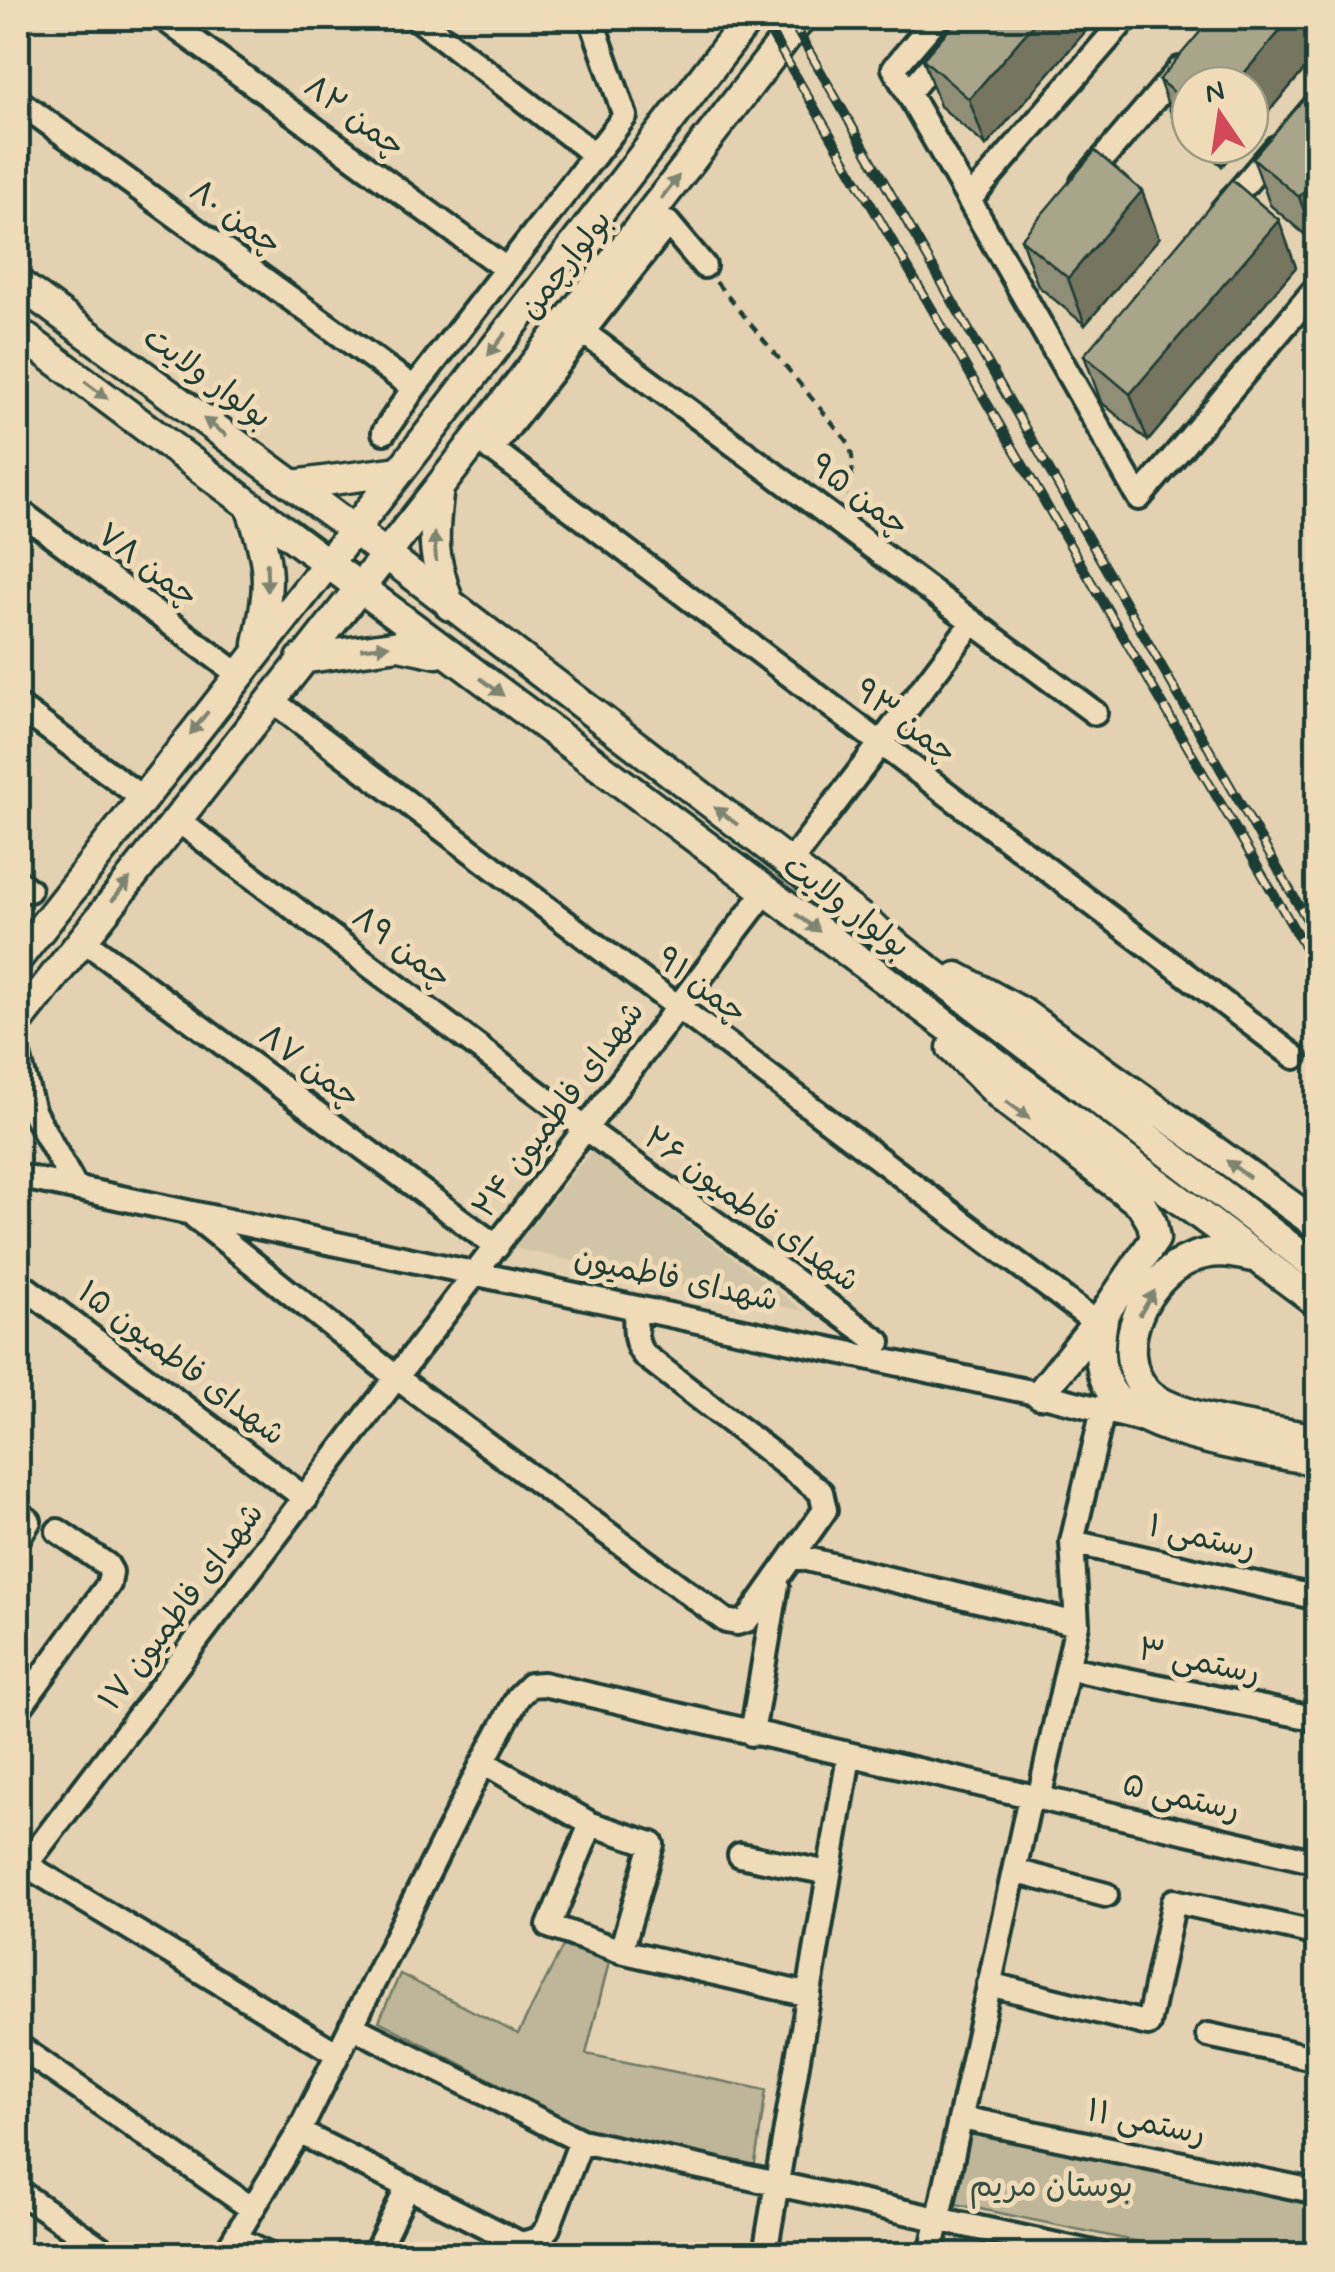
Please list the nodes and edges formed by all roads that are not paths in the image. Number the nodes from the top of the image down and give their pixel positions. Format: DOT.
graph roads {
  1 [pos="163,18"];
  2 [pos="417,18"];
  3 [pos="592,18"];
  4 [pos="749,18"];
  5 [pos="800,18"];
  6 [pos="937,18"];
  7 [pos="972,18"];
  8 [pos="1126,18"];
  9 [pos="1199,47"];
  10 [pos="908,93"];
  11 [pos="18,101"];
  12 [pos="1292,129"];
  13 [pos="595,156"];
  14 [pos="1072,195"];
  15 [pos="969,200"];
  16 [pos="1202,235"];
  17 [pos="704,266"];
  18 [pos="506,269"];
  19 [pos="18,283"];
  20 [pos="1318,286"];
  21 [pos="18,332"];
  22 [pos="583,332"];
  23 [pos="414,388"];
  24 [pos="384,432"];
  25 [pos="484,444"];
  26 [pos="400,471"];
  27 [pos="294,485"];
  28 [pos="440,486"];
  29 [pos="250,504"];
  30 [pos="18,510"];
  31 [pos="354,530"];
  32 [pos="386,555"];
  33 [pos="326,564"];
  34 [pos="356,588"];
  35 [pos="450,606"];
  36 [pos="972,622"];
  37 [pos="449,656"];
  38 [pos="301,659"];
  39 [pos="247,663"];
  40 [pos="270,700"];
  41 [pos="18,706"];
  42 [pos="1095,713"];
  43 [pos="880,744"];
  44 [pos="141,797"];
  45 [pos="176,819"];
  46 [pos="789,864"];
  47 [pos="766,891"];
  48 [pos="82,940"];
  49 [pos="887,940"];
  50 [pos="18,958"];
  51 [pos="872,970"];
  52 [pos="677,1009"];
  53 [pos="18,1022"];
  54 [pos="18,1055"];
  55 [pos="1294,1057"];
  56 [pos="586,1129"];
  57 [pos="18,1176"];
  58 [pos="75,1187"];
  59 [pos="189,1212"];
  60 [pos="1318,1225"];
  61 [pos="497,1247"];
  62 [pos="1257,1258"];
  63 [pos="1304,1270"];
  64 [pos="476,1274"];
  65 [pos="18,1282"];
  66 [pos="1318,1303"];
  67 [pos="635,1308"];
  68 [pos="1100,1318"];
  69 [pos="879,1342"];
  70 [pos="398,1378"];
  71 [pos="1040,1394"];
  72 [pos="1103,1410"];
  73 [pos="1151,1422"];
  74 [pos="1318,1440"];
  75 [pos="1318,1461"];
  76 [pos="306,1499"];
  77 [pos="58,1531"];
  78 [pos="1072,1542"];
  79 [pos="794,1556"];
  80 [pos="778,1581"];
  81 [pos="1318,1598"];
  82 [pos="1077,1624"];
  83 [pos="1068,1668"];
  84 [pos="18,1710"];
  85 [pos="1318,1719"];
  86 [pos="752,1734"];
  87 [pos="849,1756"];
  88 [pos="483,1762"];
  89 [pos="1035,1798"];
  90 [pos="591,1824"];
  91 [pos="740,1855"];
  92 [pos="1318,1862"];
  93 [pos="22,1870"];
  94 [pos="1014,1871"];
  95 [pos="830,1872"];
  96 [pos="1106,1895"];
  97 [pos="1318,1934"];
  98 [pos="621,1951"];
  99 [pos="989,1984"];
  100 [pos="809,1994"];
  101 [pos="352,2026"];
  102 [pos="1208,2035"];
  103 [pos="18,2046"];
  104 [pos="336,2053"];
  105 [pos="1318,2060"];
  106 [pos="960,2118"];
  107 [pos="299,2132"];
  108 [pos="581,2142"];
  109 [pos="777,2184"];
  110 [pos="408,2189"];
  111 [pos="18,2192"];
  112 [pos="1318,2192"];
  113 [pos="251,2208"];
  114 [pos="938,2220"];
  115 [pos="230,2246"];
  116 [pos="109,2254"];
  117 [pos="268,2254"];
  118 [pos="375,2254"];
  119 [pos="765,2254"];
  120 [pos="931,2254"];
  121 [pos="1098,2254"];
  1 -- 18 [label="street, چمن ۸۲"];
  2 -- 13 [label="street"];
  3 -- 13 [label="street"];
  4 -- 26 [label="main road, بولوارچمن, one-way"];
  25 -- 5 [label="main road, بولوارچمن, one-way"];
  6 -- 10 [label="street"];
  7 -- 10 [label="street"];
  8 -- 15 [label="street"];
  9 -- 14 [label="street"];
  10 -- 15 [label="street"];
  11 -- 23 [label="street, چمن ۸۰"];
  12 -- 16 [label="street"];
  13 -- 18 [label="street"];
  15 -- 20 [label="street"];
  17 -- 22 [label="street"];
  18 -- 23 [label="street"];
  27 -- 19 [label="main road, بولوار ولایت, one-way"];
  21 -- 29 [label="main road, one-way"];
  22 -- 25 [label="street"];
  22 -- 36 [label="street, چمن ۹۵"];
  23 -- 24 [label="street"];
  25 -- 28 [label="main road, بولوارچمن"];
  25 -- 43 [label="street, چمن ۹۳"];
  26 -- 27 [label="main road"];
  26 -- 31 [label="main road, بولوارچمن"];
  27 -- 31 [label="main road, بولوار ولایت"];
  28 -- 32 [label="main road, بولوارچمن"];
  35 -- 28 [label="main road, one-way"];
  29 -- 33 [label="main road"];
  29 -- 39 [label="main road, one-way"];
  30 -- 39 [label="street, چمن ۷۸"];
  31 -- 32 [label="main road, بولوار ولایت"];
  31 -- 33 [label="main road, بولوارچمن"];
  32 -- 34 [label="main road, بولوارچمن"];
  32 -- 35 [label="main road, بولوار ولایت"];
  33 -- 34 [label="main road, بولوار ولایت"];
  33 -- 39 [label="main road"];
  34 -- 37 [label="main road, بولوار ولایت"];
  34 -- 38 [label="main road"];
  46 -- 35 [label="main road, بولوار ولایت, one-way"];
  36 -- 42 [label="street, چمن ۹۵"];
  36 -- 43 [label="street"];
  38 -- 37 [label="main road, one-way"];
  37 -- 47 [label="main road, بولوار ولایت, one-way"];
  38 -- 40 [label="main road"];
  39 -- 44 [label="main road, one-way"];
  40 -- 45 [label="main road"];
  40 -- 52 [label="street, چمن ۹۱"];
  41 -- 44 [label="street"];
  43 -- 46 [label="street"];
  43 -- 55 [label="street, چمن ۹۳"];
  44 -- 50 [label="main road"];
  48 -- 45 [label="main road, one-way"];
  45 -- 56 [label="street, چمن ۸۹"];
  46 -- 49 [label="main road, بولوار ولایت"];
  47 -- 51 [label="main road, بولوار ولایت, one-way"];
  47 -- 52 [label="street, شهدای فاطمیون ۲۴"];
  48 -- 53 [label="main road"];
  48 -- 61 [label="street, چمن ۸۷"];
  60 -- 49 [label="main road, one-way"];
  49 -- 63 [label="main road, بولوار ولایت"];
  51 -- 62 [label="main road, بولوار ولایت"];
  51 -- 68 [label="main road, one-way"];
  52 -- 56 [label="street, شهدای فاطمیون ۲۴"];
  52 -- 68 [label="street, چمن ۹۱"];
  54 -- 58 [label="street"];
  56 -- 61 [label="street, شهدای فاطمیون ۲۴"];
  56 -- 69 [label="street, شهدای فاطمیون ۲۶"];
  57 -- 58 [label="street, شهدای فاطمیون"];
  58 -- 59 [label="street, شهدای فاطمیون"];
  59 -- 64 [label="street, شهدای فاطمیون"];
  59 -- 70 [label="street"];
  61 -- 64 [label="street, شهدای فاطمیون ۲۴"];
  62 -- 63 [label="main road, بولوار ولایت"];
  74 -- 62 [label="main road, one-way"];
  63 -- 66 [label="main road"];
  64 -- 67 [label="street, شهدای فاطمیون"];
  64 -- 70 [label="street, شهدای فاطمیون ۱۷"];
  65 -- 76 [label="street, شهدای فاطمیون ۱۵"];
  67 -- 71 [label="street, شهدای فاطمیون"];
  67 -- 79 [label="street"];
  68 -- 71 [label="main road"];
  68 -- 73 [label="main road"];
  70 -- 76 [label="street, شهدای فاطمیون ۱۷"];
  70 -- 80 [label="street"];
  71 -- 72 [label="street, شهدای فاطمیون"];
  72 -- 73 [label="street, شهدای فاطمیون"];
  72 -- 78 [label="street"];
  73 -- 75 [label="main road, شهدای فاطمیون"];
  76 -- 93 [label="street, شهدای فاطمیون ۱۷"];
  77 -- 84 [label="street"];
  78 -- 81 [label="street, رستمی ۱"];
  78 -- 82 [label="street"];
  79 -- 80 [label="street"];
  79 -- 82 [label="street"];
  80 -- 86 [label="street"];
  82 -- 83 [label="street"];
  83 -- 85 [label="street, رستمی ۳"];
  83 -- 89 [label="street"];
  86 -- 87 [label="street, رستمی ۵"];
  86 -- 88 [label="street, رستمی ۵"];
  87 -- 89 [label="street, رستمی ۵"];
  87 -- 95 [label="street"];
  88 -- 90 [label="street"];
  88 -- 101 [label="street"];
  89 -- 92 [label="street, رستمی ۵"];
  89 -- 94 [label="street"];
  90 -- 98 [label="street"];
  90 -- 98 [label="street"];
  91 -- 95 [label="street"];
  93 -- 104 [label="street"];
  94 -- 96 [label="street"];
  94 -- 99 [label="street"];
  95 -- 100 [label="street"];
  97 -- 99 [label="street"];
  98 -- 100 [label="street"];
  99 -- 106 [label="street"];
  100 -- 109 [label="street"];
  101 -- 104 [label="street"];
  101 -- 108 [label="street"];
  102 -- 105 [label="street"];
  103 -- 113 [label="street"];
  104 -- 107 [label="street"];
  106 -- 112 [label="street, رستمی ۱۱"];
  106 -- 114 [label="street"];
  107 -- 110 [label="street"];
  107 -- 113 [label="street"];
  108 -- 109 [label="street"];
  108 -- 110 [label="street"];
  109 -- 114 [label="street"];
  109 -- 119 [label="street"];
  110 -- 118 [label="street"];
  111 -- 116 [label="street"];
  113 -- 115 [label="street"];
  114 -- 120 [label="street"];
  114 -- 121 [label="street"];
  115 -- 117 [label="street"];
}
